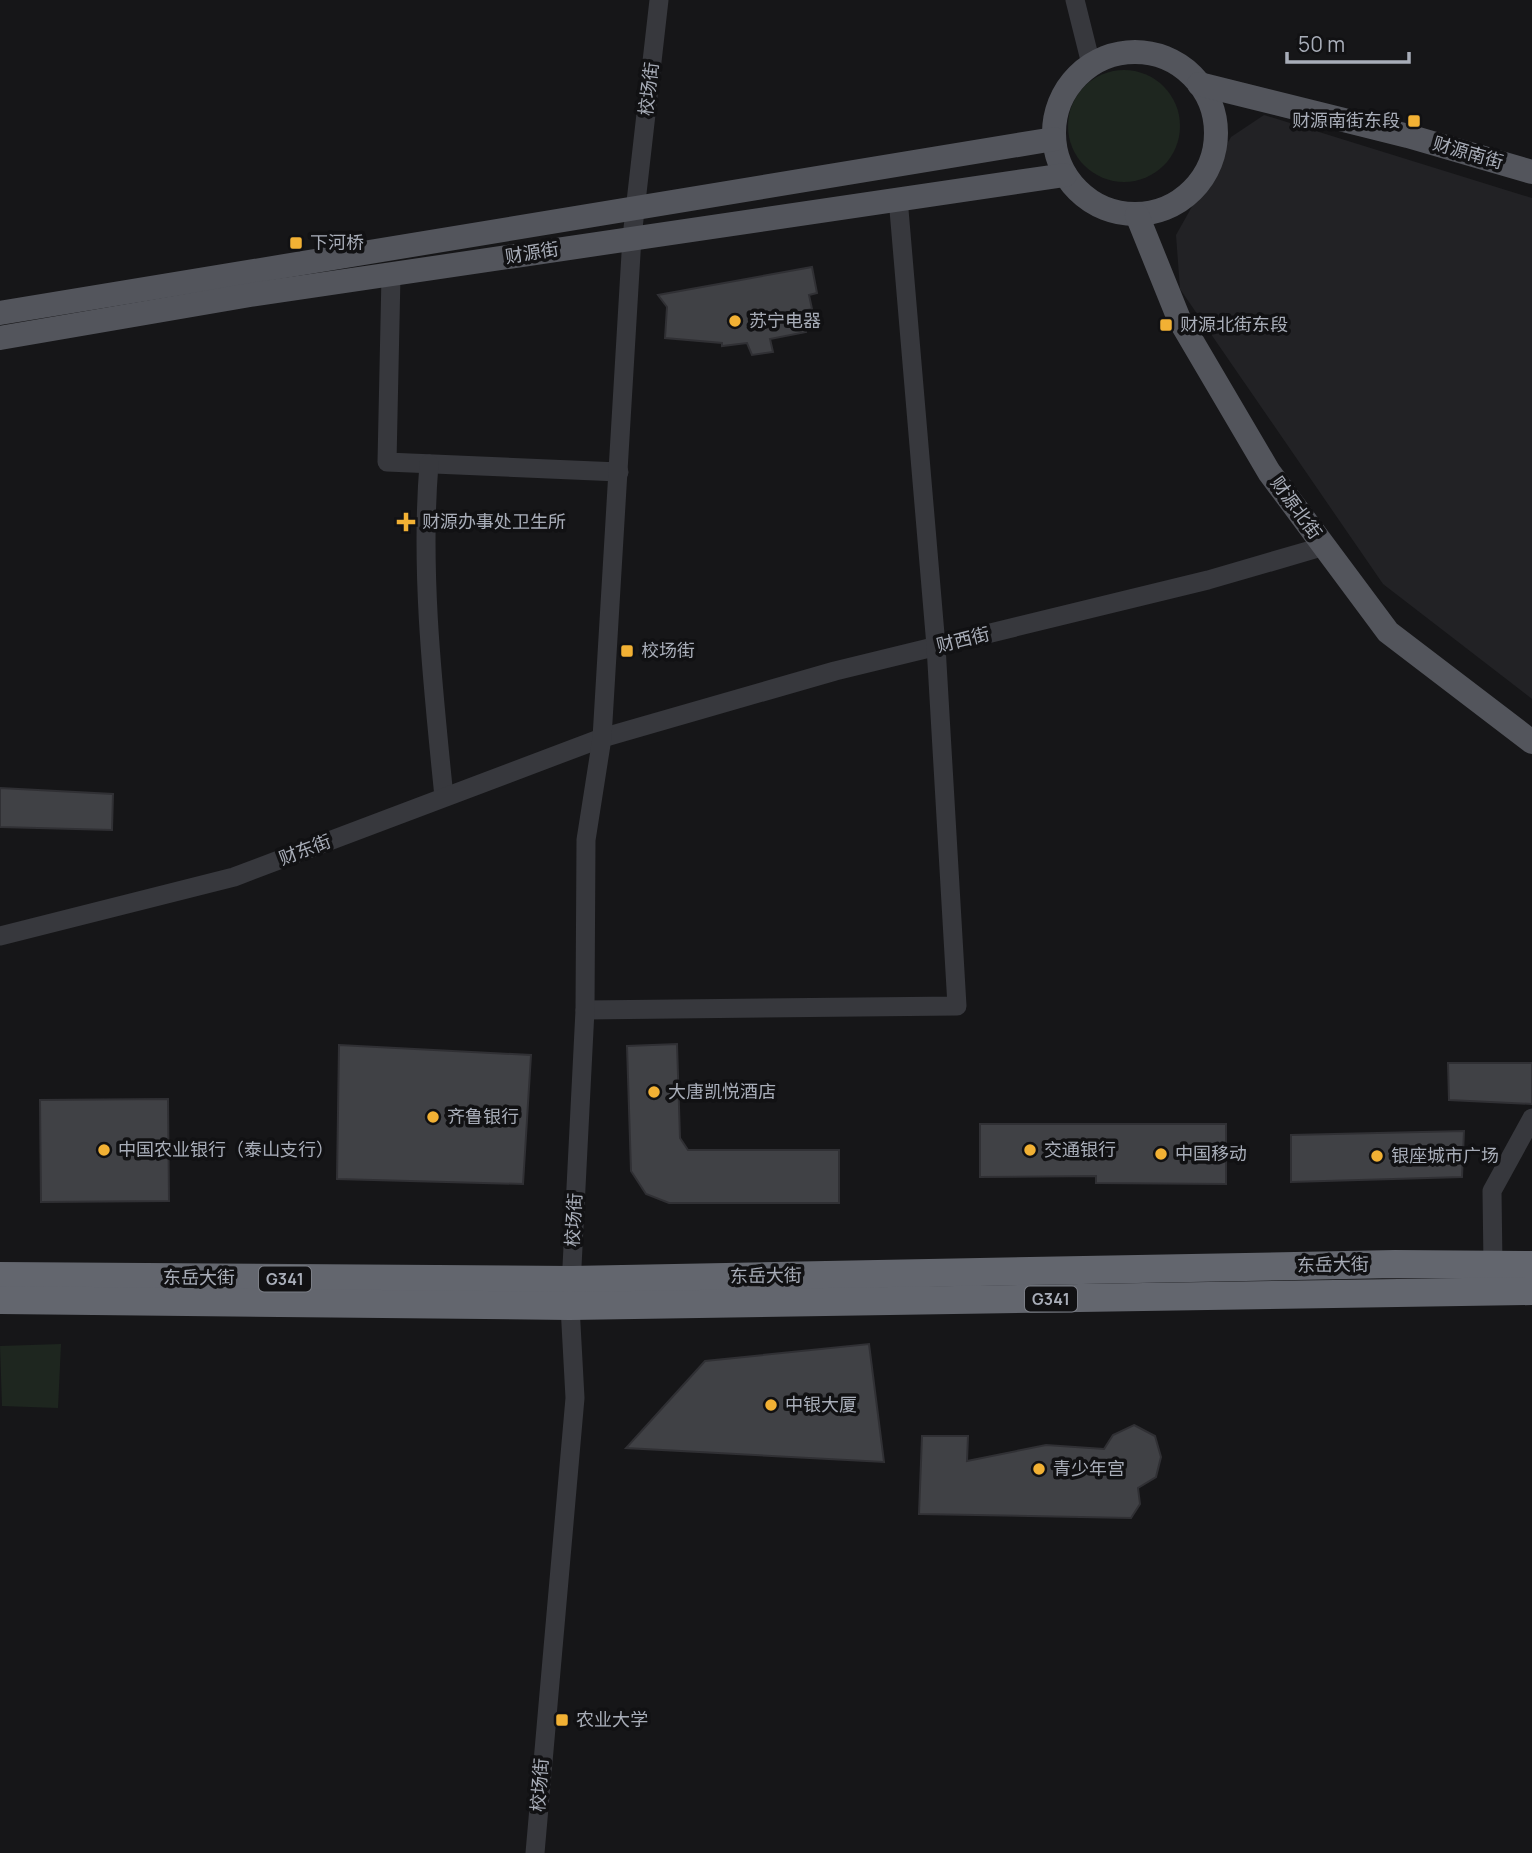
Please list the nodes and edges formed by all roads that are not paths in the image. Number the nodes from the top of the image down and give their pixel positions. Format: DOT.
graph roads {
  1 [pos="659,0"];
  2 [pos="1075,0"];
  3 [pos="1091,64"];
  4 [pos="1199,84"];
  5 [pos="1054,139"];
  6 [pos="1532,172"];
  7 [pos="1065,175"];
  8 [pos="898,198"];
  9 [pos="635,207"];
  10 [pos="1137,215"];
  11 [pos="632,237"];
  12 [pos="391,275"];
  13 [pos="0,313"];
  14 [pos="0,338"];
  15 [pos="429,464"];
  16 [pos="619,472"];
  17 [pos="1325,546"];
  18 [pos="936,646"];
  19 [pos="602,737"];
  20 [pos="1532,742"];
  21 [pos="444,797"];
  22 [pos="0,936"];
  23 [pos="585,1010"];
  24 [pos="1532,1118"];
  25 [pos="1493,1265"];
  26 [pos="1532,1265"];
  27 [pos="0,1276"];
  28 [pos="1532,1290"];
  29 [pos="570,1293"];
  30 [pos="0,1300"];
  31 [pos="535,1853"];
  1 -- 9 [label="street, 校场街"];
  2 -- 3 [label="street"];
  3 -- 4 [label="main road"];
  3 -- 5 [label="main road"];
  4 -- 6 [label="main road, 财源南街"];
  4 -- 10 [label="main road"];
  5 -- 7 [label="main road"];
  5 -- 9 [label="main road, 财源街"];
  7 -- 8 [label="main road, 财源街"];
  7 -- 10 [label="main road"];
  8 -- 11 [label="main road, 财源街"];
  8 -- 18 [label="street"];
  9 -- 11 [label="street, 校场街"];
  9 -- 13 [label="main road, 财源街"];
  10 -- 17 [label="main road, 财源北街"];
  11 -- 12 [label="main road, 财源街"];
  11 -- 16 [label="street, 校场街"];
  12 -- 14 [label="main road, 财源街"];
  12 -- 15 [label="street"];
  15 -- 16 [label="street"];
  15 -- 21 [label="street"];
  16 -- 19 [label="street, 校场街"];
  17 -- 18 [label="street, 财西街"];
  17 -- 20 [label="main road, 财源北街"];
  18 -- 19 [label="street, 财西街"];
  18 -- 23 [label="street"];
  19 -- 21 [label="street, 财东街"];
  19 -- 23 [label="street, 校场街"];
  21 -- 22 [label="street, 财东街"];
  23 -- 29 [label="street, 校场街"];
  24 -- 25 [label="street"];
  25 -- 26 [label="highway, 东岳大街 / G341"];
  25 -- 29 [label="highway, 东岳大街 / G341"];
  27 -- 29 [label="highway, 东岳大街 / G341"];
  28 -- 29 [label="highway, 东岳大街 / G341"];
  29 -- 30 [label="highway, 东岳大街 / G341"];
  29 -- 31 [label="street, 校场街"];
}
